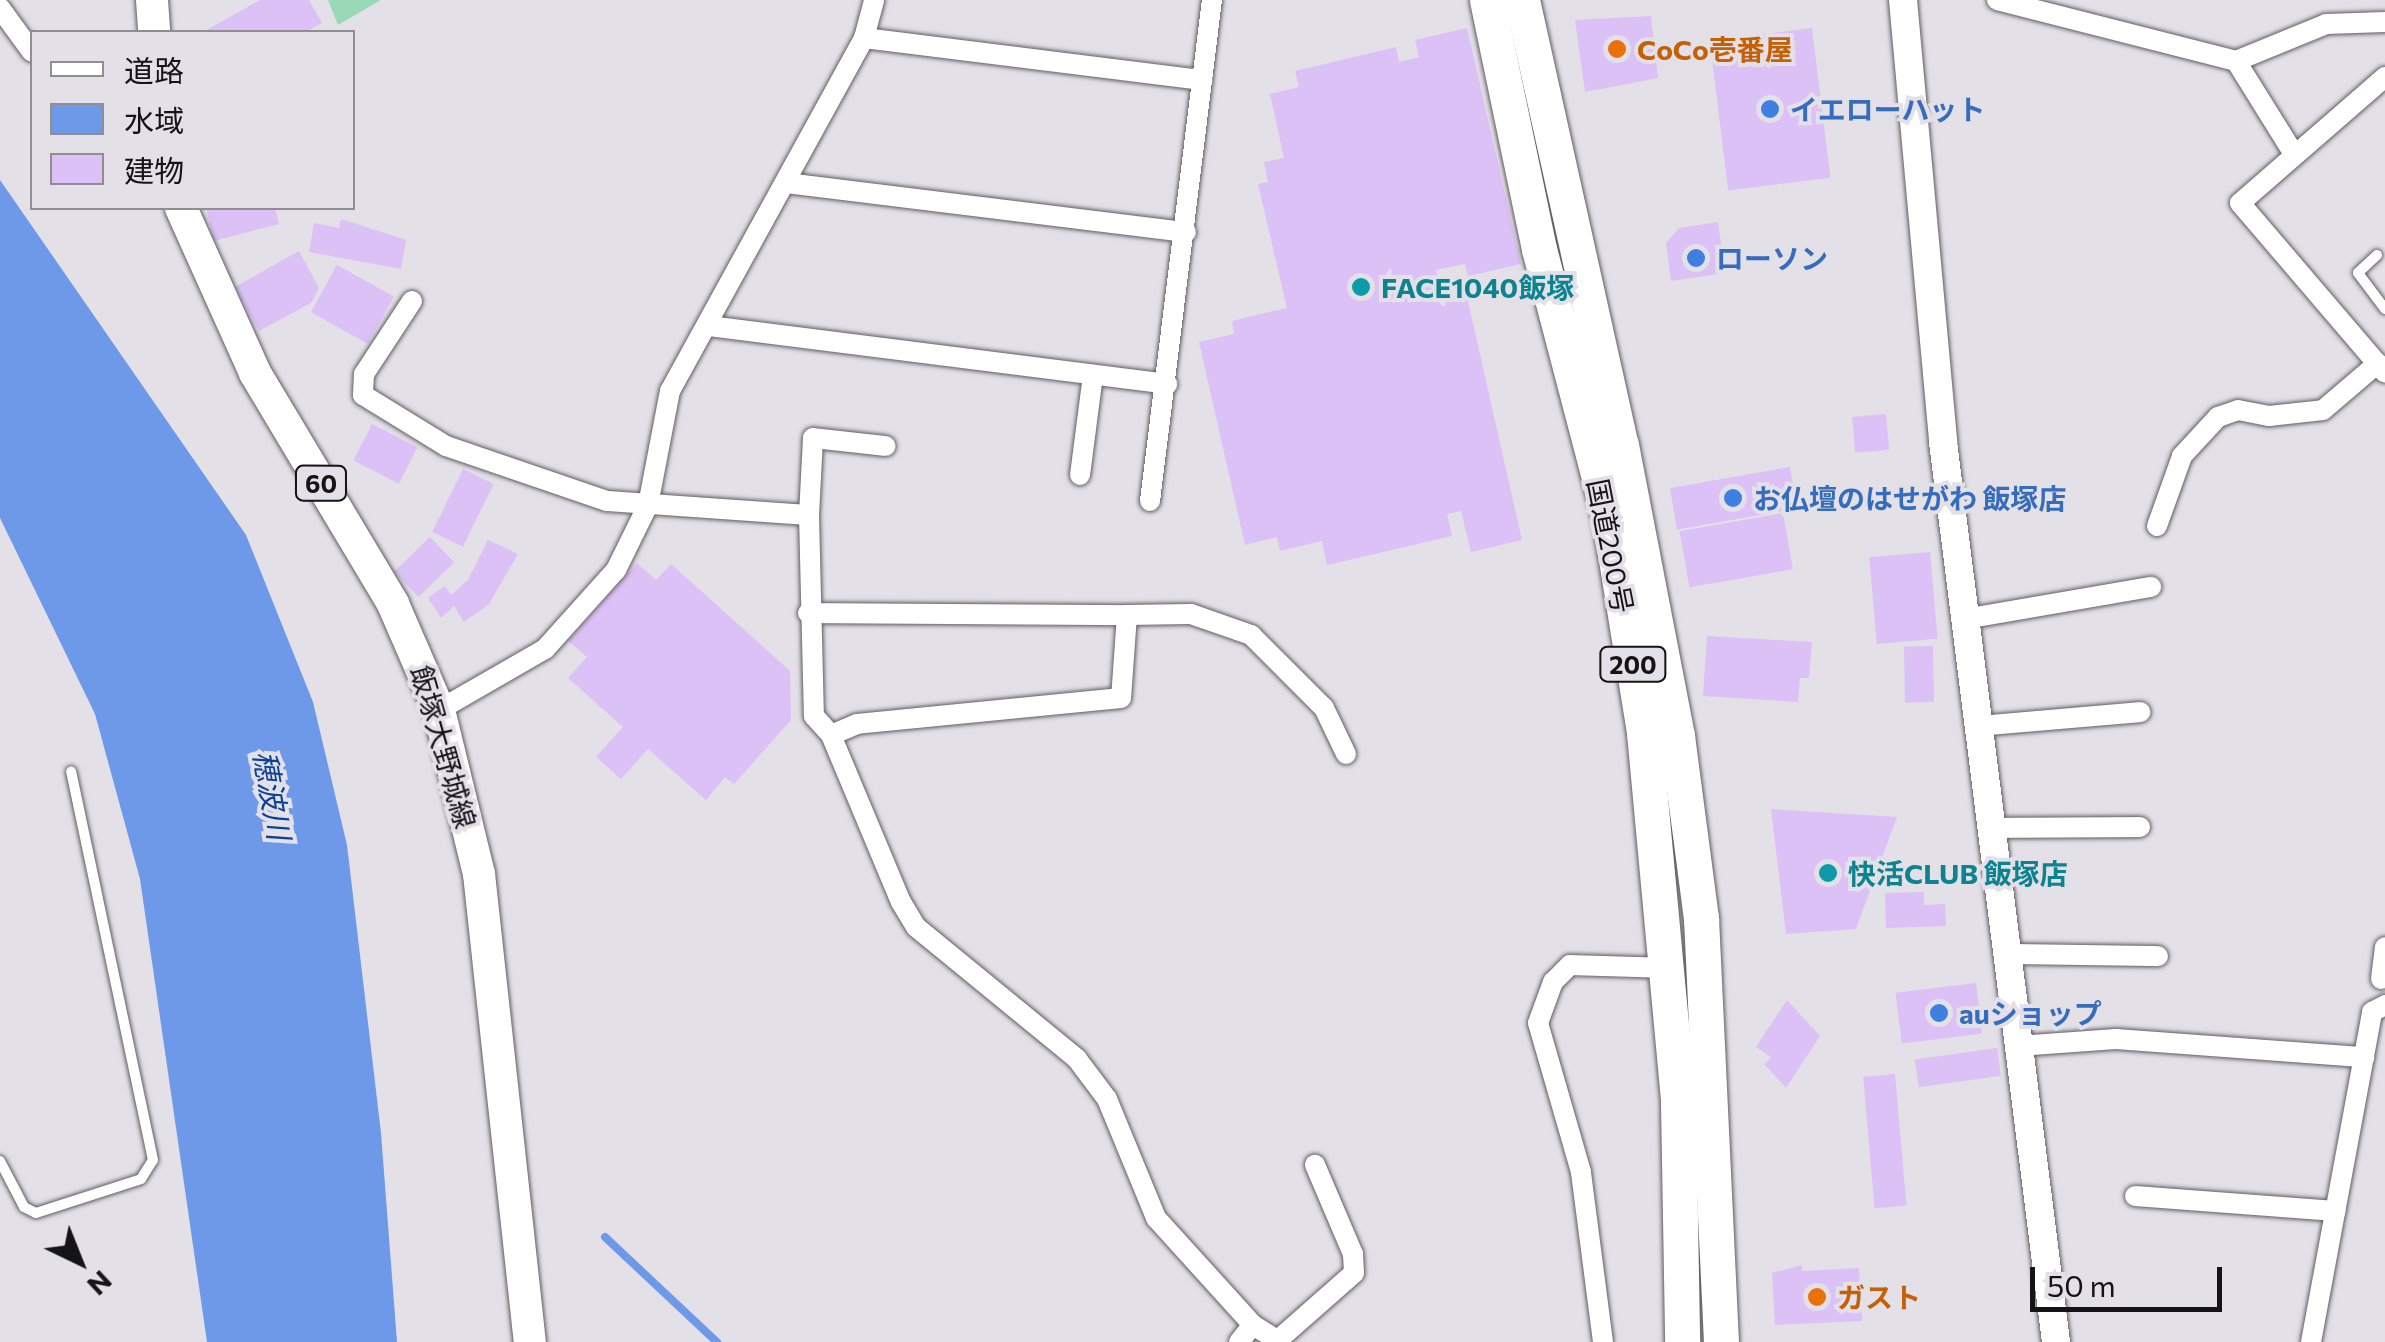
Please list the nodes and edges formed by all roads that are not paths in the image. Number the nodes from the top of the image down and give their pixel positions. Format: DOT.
graph roads {
  1 [pos="152,0"];
  2 [pos="874,0"];
  3 [pos="1212,0"];
  4 [pos="1487,0"];
  5 [pos="1522,0"];
  6 [pos="1902,0"];
  7 [pos="1996,0"];
  8 [pos="0,8"];
  9 [pos="2385,22"];
  10 [pos="154,30"];
  11 [pos="864,38"];
  12 [pos="30,49"];
  13 [pos="2236,61"];
  14 [pos="2385,77"];
  15 [pos="1202,80"];
  16 [pos="2294,154"];
  17 [pos="786,183"];
  18 [pos="182,210"];
  19 [pos="1186,232"];
  20 [pos="2377,255"];
  21 [pos="412,301"];
  22 [pos="2385,310"];
  23 [pos="709,326"];
  24 [pos="2381,368"];
  25 [pos="1093,375"];
  26 [pos="1167,384"];
  27 [pos="886,446"];
  28 [pos="1080,476"];
  29 [pos="1150,501"];
  30 [pos="648,505"];
  31 [pos="810,514"];
  32 [pos="2157,526"];
  33 [pos="2151,587"];
  34 [pos="808,613"];
  35 [pos="1126,615"];
  36 [pos="1965,618"];
  37 [pos="439,710"];
  38 [pos="2140,712"];
  39 [pos="1978,726"];
  40 [pos="831,735"];
  41 [pos="1346,754"];
  42 [pos="71,772"];
  43 [pos="2140,827"];
  44 [pos="1990,828"];
  45 [pos="2385,947"];
  46 [pos="2006,954"];
  47 [pos="2158,956"];
  48 [pos="1668,968"];
  49 [pos="2381,978"];
  50 [pos="2385,1005"];
  51 [pos="2018,1046"];
  52 [pos="2364,1057"];
  53 [pos="0,1161"];
  54 [pos="1315,1166"];
  55 [pos="2135,1196"];
  56 [pos="2336,1211"];
  57 [pos="1252,1324"];
  58 [pos="1279,1341"];
  59 [pos="530,1342"];
  60 [pos="1239,1342"];
  61 [pos="1603,1342"];
  62 [pos="1682,1342"];
  63 [pos="1721,1342"];
  64 [pos="2056,1342"];
  65 [pos="2310,1342"];
  1 -- 10 [label="main road"];
  2 -- 11 [label="street"];
  3 -- 15 [label="street"];
  4 -- 48 [label="highway, 国道200号 / 200"];
  5 -- 63 [label="highway, 国道200号 / 200"];
  6 -- 36 [label="street"];
  7 -- 13 [label="street"];
  8 -- 12 [label="street"];
  9 -- 13 [label="street"];
  11 -- 15 [label="street"];
  11 -- 17 [label="street"];
  13 -- 16 [label="street"];
  14 -- 16 [label="street"];
  15 -- 19 [label="street"];
  16 -- 24 [label="street"];
  17 -- 19 [label="street"];
  17 -- 23 [label="street"];
  18 -- 37 [label="main road, 飯塚大野城線 / 60"];
  19 -- 26 [label="street"];
  20 -- 22 [label="lane"];
  21 -- 30 [label="street"];
  23 -- 25 [label="street"];
  23 -- 30 [label="street"];
  24 -- 32 [label="street"];
  25 -- 26 [label="street"];
  25 -- 28 [label="street"];
  26 -- 29 [label="street"];
  27 -- 31 [label="street"];
  30 -- 31 [label="street"];
  30 -- 37 [label="street"];
  31 -- 34 [label="street"];
  33 -- 36 [label="street"];
  34 -- 35 [label="street"];
  34 -- 40 [label="street"];
  35 -- 40 [label="street"];
  35 -- 41 [label="street"];
  36 -- 39 [label="street"];
  37 -- 59 [label="main road, 飯塚大野城線 / 60"];
  38 -- 39 [label="street"];
  39 -- 44 [label="street"];
  40 -- 57 [label="street"];
  42 -- 53 [label="lane"];
  43 -- 44 [label="street"];
  44 -- 46 [label="street"];
  45 -- 49 [label="street"];
  46 -- 47 [label="street"];
  46 -- 51 [label="street"];
  48 -- 61 [label="street"];
  48 -- 62 [label="highway, 国道200号 / 200"];
  50 -- 52 [label="street"];
  51 -- 52 [label="street"];
  51 -- 64 [label="street"];
  52 -- 56 [label="street"];
  54 -- 58 [label="street"];
  55 -- 56 [label="street"];
  56 -- 65 [label="street"];
  57 -- 58 [label="street"];
  57 -- 60 [label="street"];
}
